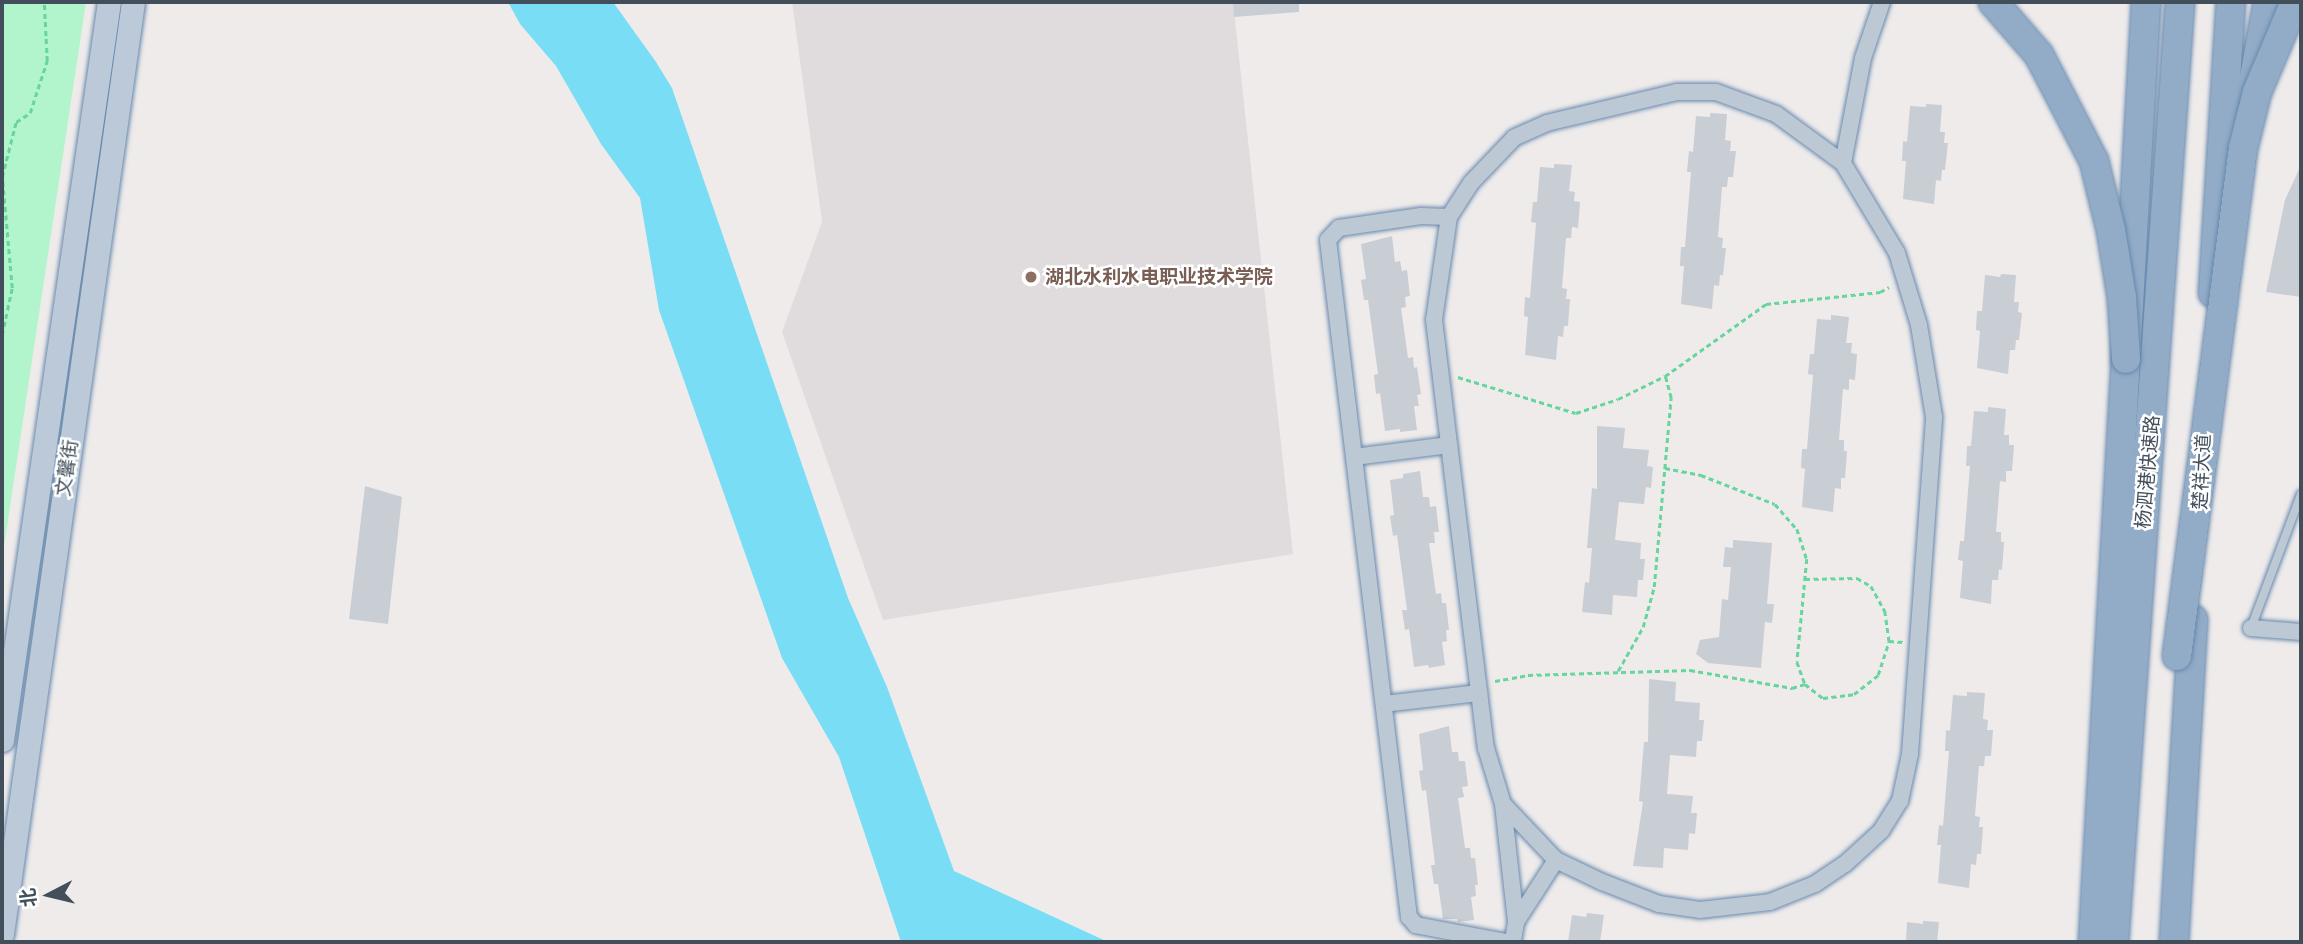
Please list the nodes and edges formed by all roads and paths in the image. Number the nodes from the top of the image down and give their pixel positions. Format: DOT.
graph roads {
  1 [pos="44,2"];
  2 [pos="109,2"];
  3 [pos="133,2"];
  4 [pos="1882,2"];
  5 [pos="1993,2"];
  6 [pos="2146,2"];
  7 [pos="2180,2"];
  8 [pos="2231,2"];
  9 [pos="2268,2"];
  10 [pos="2295,2"];
  11 [pos="2243,148"];
  12 [pos="1843,163"];
  13 [pos="1449,216"];
  14 [pos="1905,280"];
  15 [pos="2,335"];
  16 [pos="1440,372"];
  17 [pos="1665,376"];
  18 [pos="1449,446"];
  19 [pos="2,451"];
  20 [pos="1354,457"];
  21 [pos="1665,468"];
  22 [pos="2,481"];
  23 [pos="2301,494"];
  24 [pos="1805,579"];
  25 [pos="2251,628"];
  26 [pos="2301,632"];
  27 [pos="1889,641"];
  28 [pos="1918,643"];
  29 [pos="1618,671"];
  30 [pos="1805,684"];
  31 [pos="1478,689"];
  32 [pos="1384,704"];
  33 [pos="2129,709"];
  34 [pos="2,740"];
  35 [pos="1503,804"];
  36 [pos="1556,860"];
  37 [pos="1516,922"];
  38 [pos="2,934"];
  39 [pos="1506,942"];
  40 [pos="1513,942"];
  41 [pos="2093,942"];
  42 [pos="2113,942"];
  43 [pos="2157,942"];
  44 [pos="2174,942"];
  1 -- 15 [label="path"];
  2 -- 34 [label="main road, 文馨街"];
  3 -- 38 [label="main road, 文馨街"];
  4 -- 12 [label="street"];
  5 -- 33 [label="highway, bridge"];
  6 -- 41 [label="highway"];
  7 -- 33 [label="highway, 杨泗港快速路"];
  8 -- 44 [label="highway, 楚祥大道"];
  9 -- 11 [label="highway, bridge"];
  10 -- 11 [label="highway, bridge"];
  11 -- 43 [label="highway, bridge"];
  12 -- 13 [label="street"];
  12 -- 14 [label="street"];
  13 -- 16 [label="street"];
  13 -- 20 [label="street"];
  14 -- 17 [label="path"];
  14 -- 28 [label="street"];
  16 -- 17 [label="path"];
  16 -- 18 [label="street"];
  17 -- 21 [label="path"];
  18 -- 20 [label="street"];
  18 -- 31 [label="street"];
  19 -- 22 [label="path"];
  20 -- 32 [label="street"];
  21 -- 24 [label="path"];
  21 -- 29 [label="path"];
  23 -- 25 [label="lane"];
  24 -- 27 [label="path"];
  24 -- 30 [label="path"];
  25 -- 26 [label="street"];
  27 -- 28 [label="path"];
  27 -- 30 [label="path"];
  28 -- 36 [label="street"];
  29 -- 30 [label="path"];
  29 -- 31 [label="path"];
  31 -- 32 [label="street"];
  31 -- 35 [label="street"];
  32 -- 39 [label="street"];
  33 -- 42 [label="highway, 杨泗港快速路"];
  35 -- 36 [label="street"];
  35 -- 37 [label="street"];
  36 -- 37 [label="street"];
  37 -- 40 [label="street"];
}
